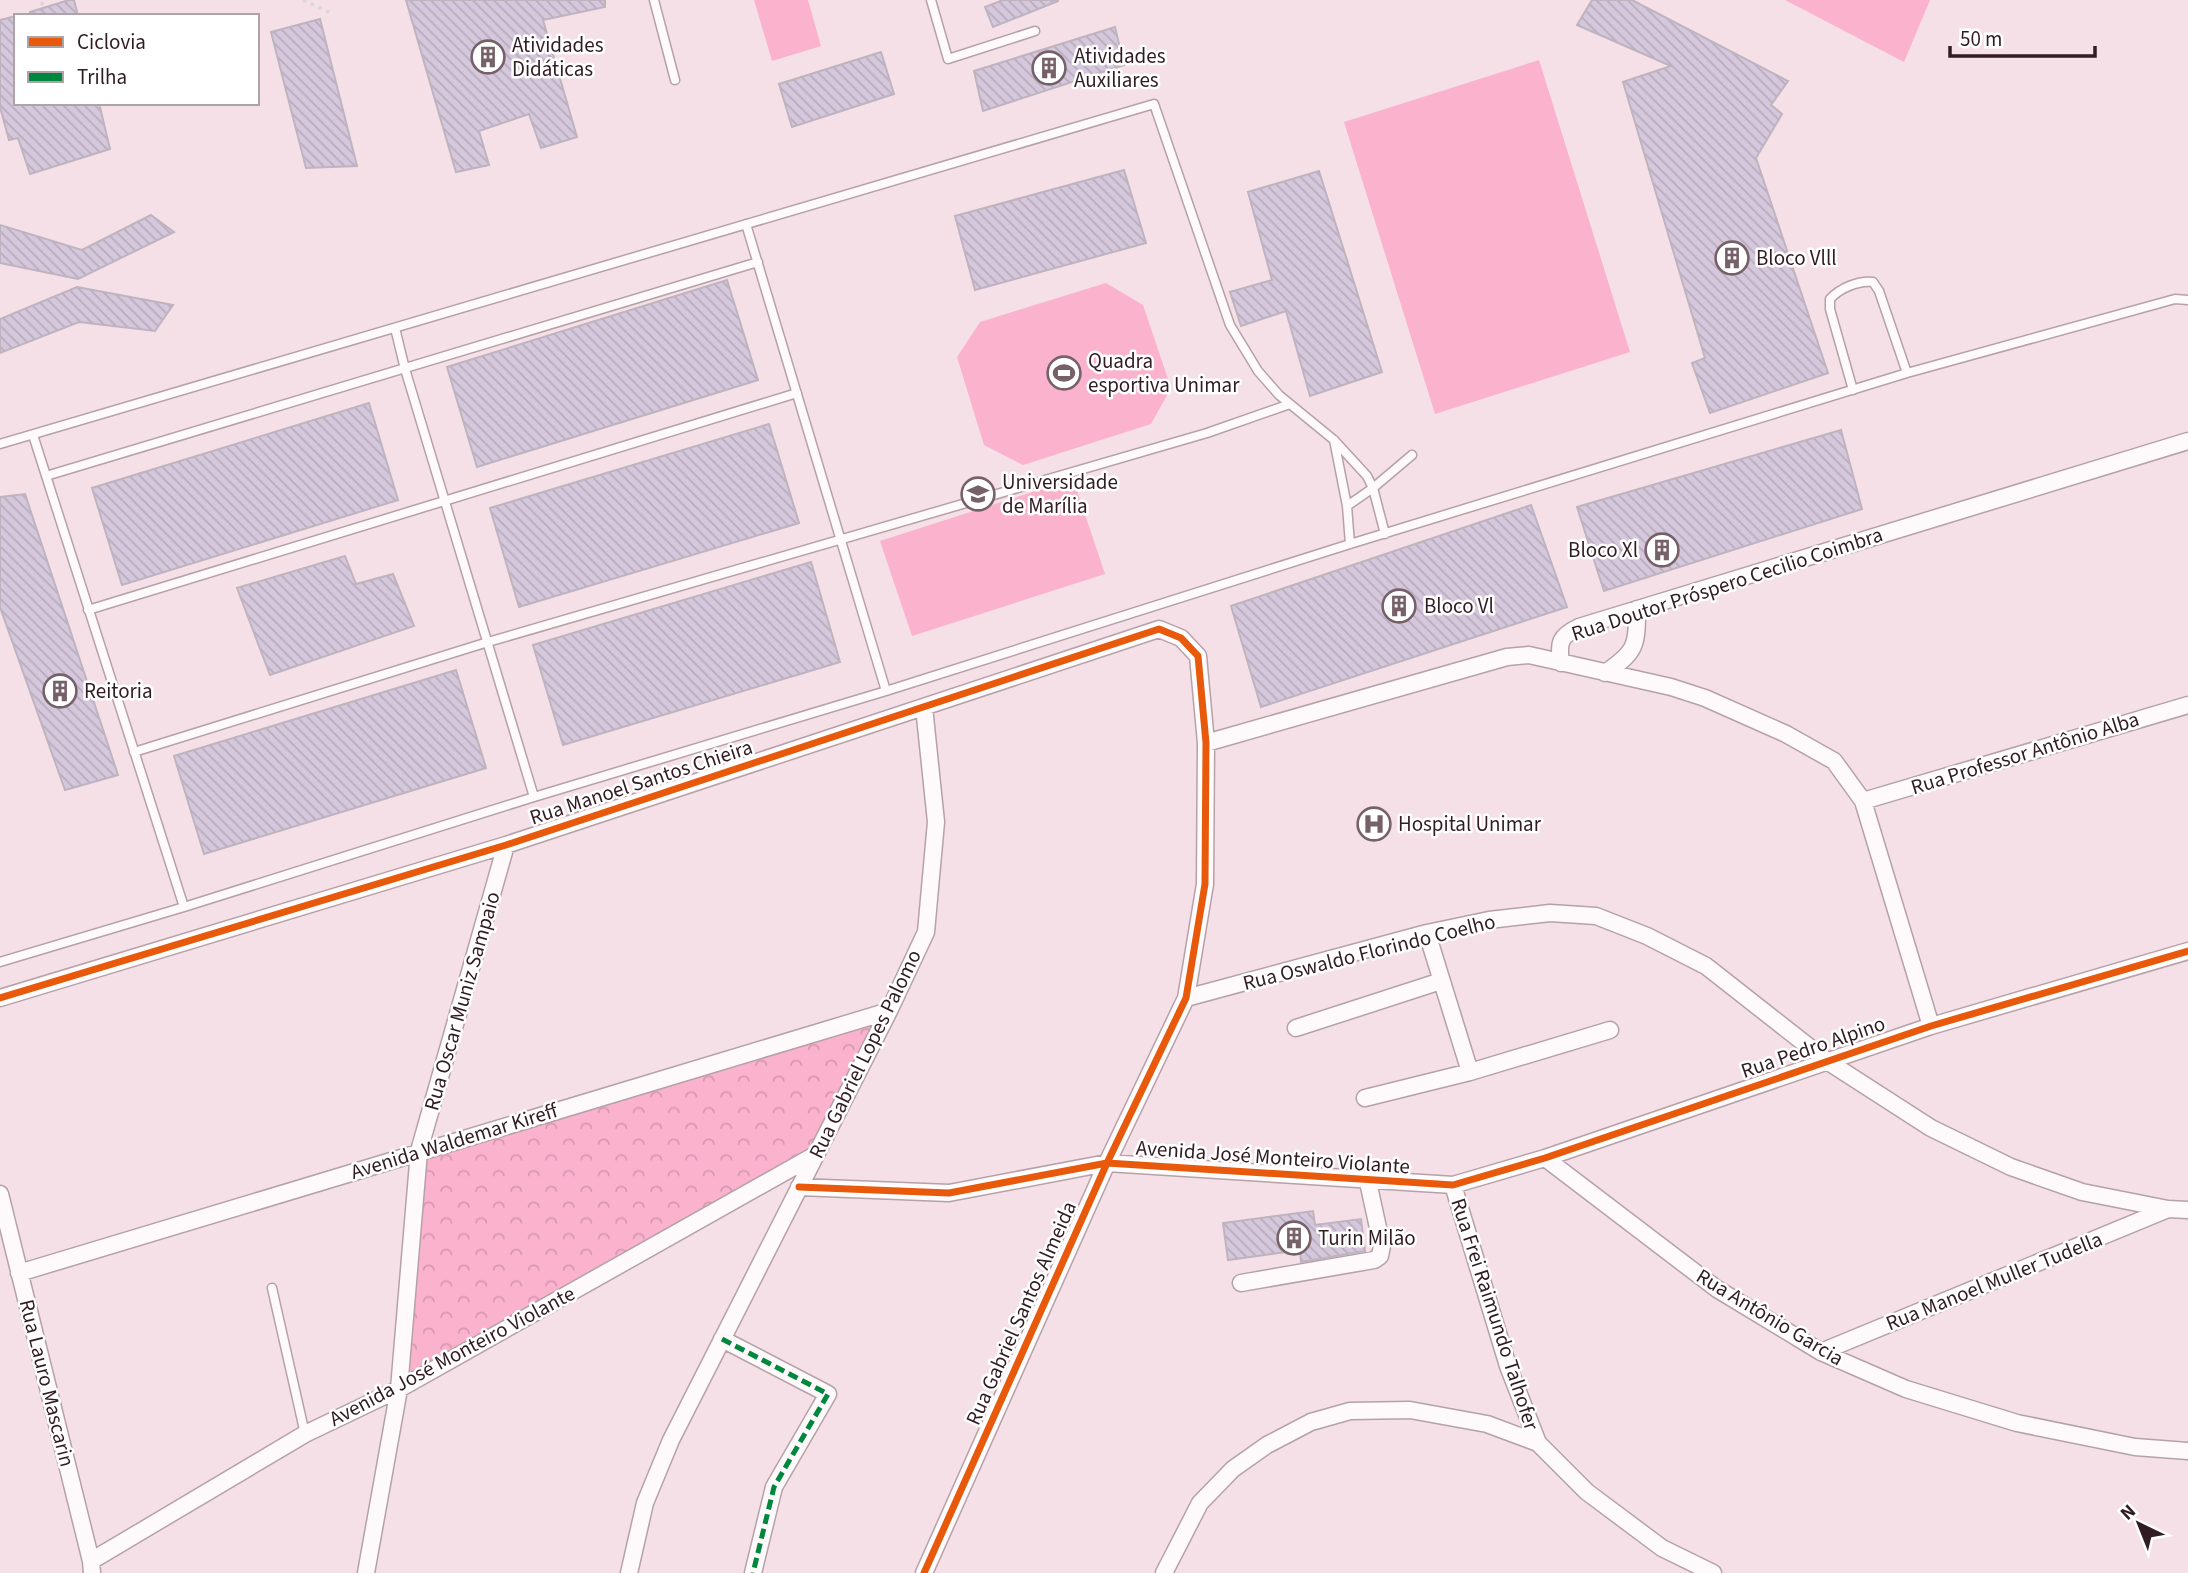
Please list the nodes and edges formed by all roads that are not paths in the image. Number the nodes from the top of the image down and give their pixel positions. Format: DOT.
graph roads {
  1 [pos="654,0"];
  2 [pos="931,0"];
  3 [pos="1035,31"];
  4 [pos="675,80"];
  5 [pos="746,224"];
  6 [pos="758,262"];
  7 [pos="2188,300"];
  8 [pos="395,328"];
  9 [pos="405,369"];
  10 [pos="1907,373"];
  11 [pos="1853,390"];
  12 [pos="797,393"];
  13 [pos="1290,404"];
  14 [pos="33,435"];
  15 [pos="1334,440"];
  16 [pos="2188,441"];
  17 [pos="0,444"];
  18 [pos="1412,455"];
  19 [pos="46,477"];
  20 [pos="1373,488"];
  21 [pos="445,500"];
  22 [pos="1346,506"];
  23 [pos="1385,534"];
  24 [pos="840,538"];
  25 [pos="1350,544"];
  26 [pos="1637,609"];
  27 [pos="88,610"];
  28 [pos="488,642"];
  29 [pos="1560,663"];
  30 [pos="1605,673"];
  31 [pos="886,691"];
  32 [pos="2188,705"];
  33 [pos="925,707"];
  34 [pos="1206,743"];
  35 [pos="134,752"];
  36 [pos="534,797"];
  37 [pos="1863,801"];
  38 [pos="506,845"];
  39 [pos="184,907"];
  40 [pos="1427,933"];
  41 [pos="2188,951"];
  42 [pos="0,962"];
  43 [pos="1441,981"];
  44 [pos="0,998"];
  45 [pos="1186,998"];
  46 [pos="889,1011"];
  47 [pos="1931,1026"];
  48 [pos="1296,1028"];
  49 [pos="1611,1030"];
  50 [pos="1826,1061"];
  51 [pos="1470,1072"];
  52 [pos="1365,1098"];
  53 [pos="419,1151"];
  54 [pos="815,1156"];
  55 [pos="1545,1158"];
  56 [pos="1107,1163"];
  57 [pos="1368,1182"];
  58 [pos="1453,1185"];
  59 [pos="799,1187"];
  60 [pos="0,1194"];
  61 [pos="2168,1209"];
  62 [pos="2188,1210"];
  63 [pos="19,1273"];
  64 [pos="1241,1283"];
  65 [pos="272,1289"];
  66 [pos="722,1339"];
  67 [pos="1821,1352"];
  68 [pos="399,1389"];
  69 [pos="305,1434"];
  70 [pos="1538,1443"];
  71 [pos="2188,1451"];
  72 [pos="91,1567"];
  73 [pos="366,1573"];
  74 [pos="629,1573"];
  75 [pos="753,1573"];
  76 [pos="925,1573"];
  77 [pos="1164,1573"];
  78 [pos="1713,1573"];
  1 -- 4 [label="lane"];
  2 -- 3 [label="lane"];
  5 -- 6 [label="lane"];
  5 -- 8 [label="lane"];
  5 -- 13 [label="lane"];
  6 -- 9 [label="lane"];
  6 -- 12 [label="lane"];
  7 -- 10 [label="lane"];
  8 -- 9 [label="lane"];
  8 -- 14 [label="lane"];
  9 -- 19 [label="lane"];
  9 -- 21 [label="lane"];
  10 -- 11 [label="lane"];
  10 -- 11 [label="lane"];
  11 -- 23 [label="lane"];
  12 -- 21 [label="lane"];
  12 -- 24 [label="lane"];
  13 -- 15 [label="lane"];
  13 -- 24 [label="lane"];
  14 -- 17 [label="lane"];
  14 -- 19 [label="lane"];
  15 -- 20 [label="lane"];
  15 -- 22 [label="lane"];
  16 -- 26 [label="street, Rua Doutor Próspero Cecilio Coimbra"];
  18 -- 20 [label="lane"];
  19 -- 27 [label="lane"];
  20 -- 22 [label="lane"];
  20 -- 23 [label="lane"];
  21 -- 27 [label="lane"];
  21 -- 28 [label="lane"];
  22 -- 25 [label="lane"];
  23 -- 25 [label="lane"];
  24 -- 28 [label="lane"];
  24 -- 31 [label="lane"];
  25 -- 31 [label="lane"];
  26 -- 29 [label="street, Rua Doutor Próspero Cecilio Coimbra"];
  26 -- 30 [label="street"];
  27 -- 35 [label="lane"];
  28 -- 35 [label="lane"];
  28 -- 36 [label="lane"];
  29 -- 30 [label="street"];
  29 -- 34 [label="street, Rua Doutor Próspero Cecilio Coimbra"];
  30 -- 37 [label="street"];
  31 -- 36 [label="lane"];
  32 -- 37 [label="street, Rua Professor Antônio Alba"];
  33 -- 34 [label="street, Rua Manoel Santos Chieira"];
  33 -- 38 [label="street, Rua Manoel Santos Chieira"];
  33 -- 46 [label="street, Rua Gabriel Lopes Palomo"];
  34 -- 45 [label="street, Rua Gabriel Santos Almeida"];
  35 -- 39 [label="lane"];
  36 -- 39 [label="lane"];
  37 -- 47 [label="street"];
  38 -- 44 [label="street, Rua Manoel Santos Chieira"];
  38 -- 53 [label="street, Rua Oscar Muniz Sampaio"];
  39 -- 42 [label="lane"];
  40 -- 43 [label="street"];
  40 -- 45 [label="street, Rua Oswaldo Florindo Coelho"];
  40 -- 50 [label="street, Rua Oswaldo Florindo Coelho"];
  41 -- 47 [label="street, Rua Pedro Alpino"];
  43 -- 48 [label="street"];
  43 -- 51 [label="street"];
  45 -- 56 [label="street, Rua Gabriel Santos Almeida"];
  46 -- 53 [label="street, Avenida Waldemar Kireff"];
  46 -- 54 [label="street, Rua Gabriel Lopes Palomo"];
  47 -- 50 [label="street, Rua Pedro Alpino"];
  49 -- 51 [label="street"];
  50 -- 55 [label="street, Rua Pedro Alpino"];
  50 -- 61 [label="street, Rua Oswaldo Florindo Coelho"];
  51 -- 52 [label="street"];
  53 -- 63 [label="street, Avenida Waldemar Kireff"];
  53 -- 68 [label="street, Rua Oscar Muniz Sampaio"];
  54 -- 59 [label="street, Rua Gabriel Lopes Palomo"];
  54 -- 68 [label="street, Avenida José Monteiro Violante"];
  55 -- 58 [label="street, Rua Pedro Alpino"];
  55 -- 67 [label="street, Rua Antônio Garcia"];
  56 -- 57 [label="street, Avenida José Monteiro Violante"];
  56 -- 59 [label="street, Avenida José Monteiro Violante"];
  56 -- 76 [label="street, Rua Gabriel Santos Almeida"];
  57 -- 58 [label="street, Avenida José Monteiro Violante"];
  57 -- 64 [label="street"];
  58 -- 70 [label="street, Rua Frei Raimundo Talhofer"];
  59 -- 66 [label="street, Rua Gabriel Lopes Palomo"];
  60 -- 63 [label="street, Rua Lauro Mascarin"];
  61 -- 62 [label="street, Rua Oswaldo Florindo Coelho"];
  61 -- 67 [label="street, Rua Manoel Muller Tudella"];
  63 -- 72 [label="street, Rua Lauro Mascarin"];
  65 -- 69 [label="lane"];
  66 -- 74 [label="street, Rua Gabriel Lopes Palomo"];
  66 -- 75 [label="street"];
  67 -- 71 [label="street, Rua Antônio Garcia"];
  68 -- 69 [label="street, Avenida José Monteiro Violante"];
  68 -- 73 [label="street, Rua Oscar Muniz Sampaio"];
  69 -- 72 [label="street, Avenida José Monteiro Violante"];
  70 -- 77 [label="street"];
  70 -- 78 [label="street"];
}
